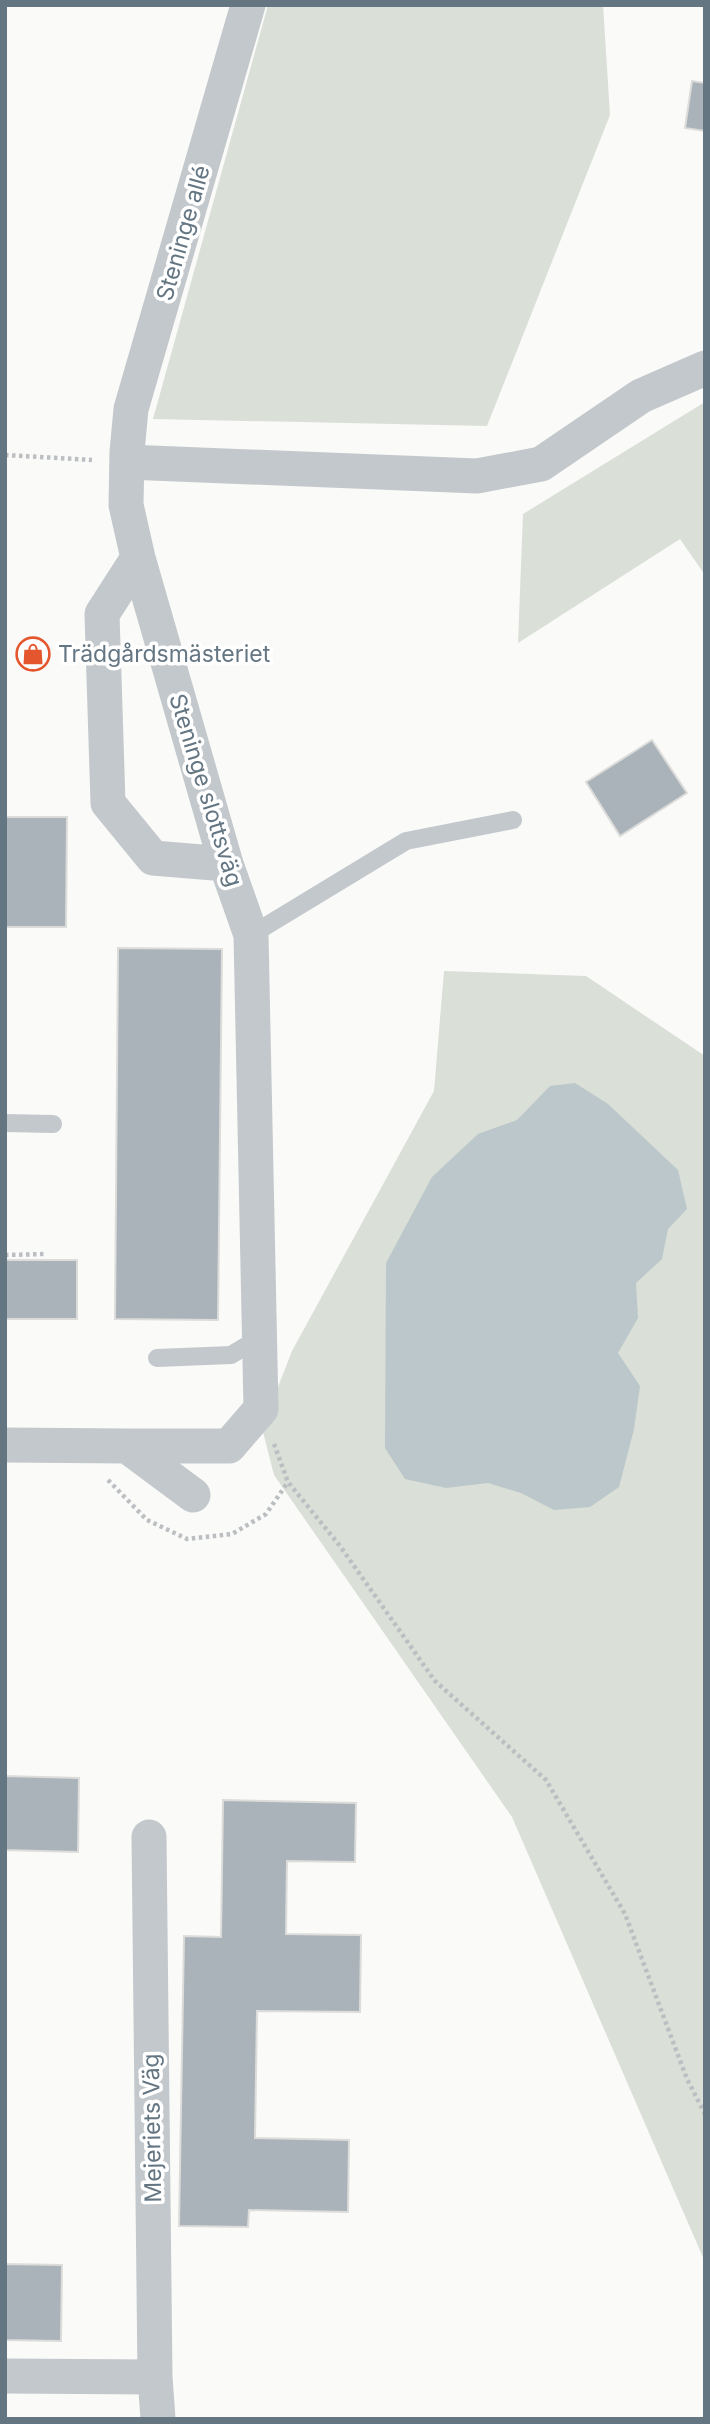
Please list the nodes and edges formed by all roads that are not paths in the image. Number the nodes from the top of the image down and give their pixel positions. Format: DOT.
graph roads {
  1 [pos="248,5"];
  2 [pos="705,368"];
  3 [pos="127,462"];
  4 [pos="138,558"];
  5 [pos="513,820"];
  6 [pos="226,864"];
  7 [pos="251,935"];
  8 [pos="5,1123"];
  9 [pos="52,1124"];
  10 [pos="261,1337"];
  11 [pos="157,1358"];
  12 [pos="5,1445"];
  13 [pos="127,1446"];
  14 [pos="193,1495"];
  15 [pos="149,1837"];
  16 [pos="5,2376"];
  17 [pos="155,2377"];
  18 [pos="158,2419"];
  1 -- 3 [label="street, Steninge allé"];
  2 -- 3 [label="street"];
  3 -- 4 [label="street, Steninge slottsväg"];
  4 -- 6 [label="street, Steninge slottsväg"];
  4 -- 6 [label="street"];
  5 -- 7 [label="lane"];
  6 -- 7 [label="street, Steninge slottsväg"];
  7 -- 10 [label="street, Steninge slottsväg"];
  8 -- 9 [label="lane"];
  10 -- 11 [label="lane"];
  10 -- 13 [label="street, Steninge slottsväg"];
  12 -- 13 [label="street"];
  13 -- 14 [label="street"];
  15 -- 17 [label="street, Mejeriets Väg"];
  16 -- 17 [label="street"];
  17 -- 18 [label="street, Mejeriets Väg"];
}
